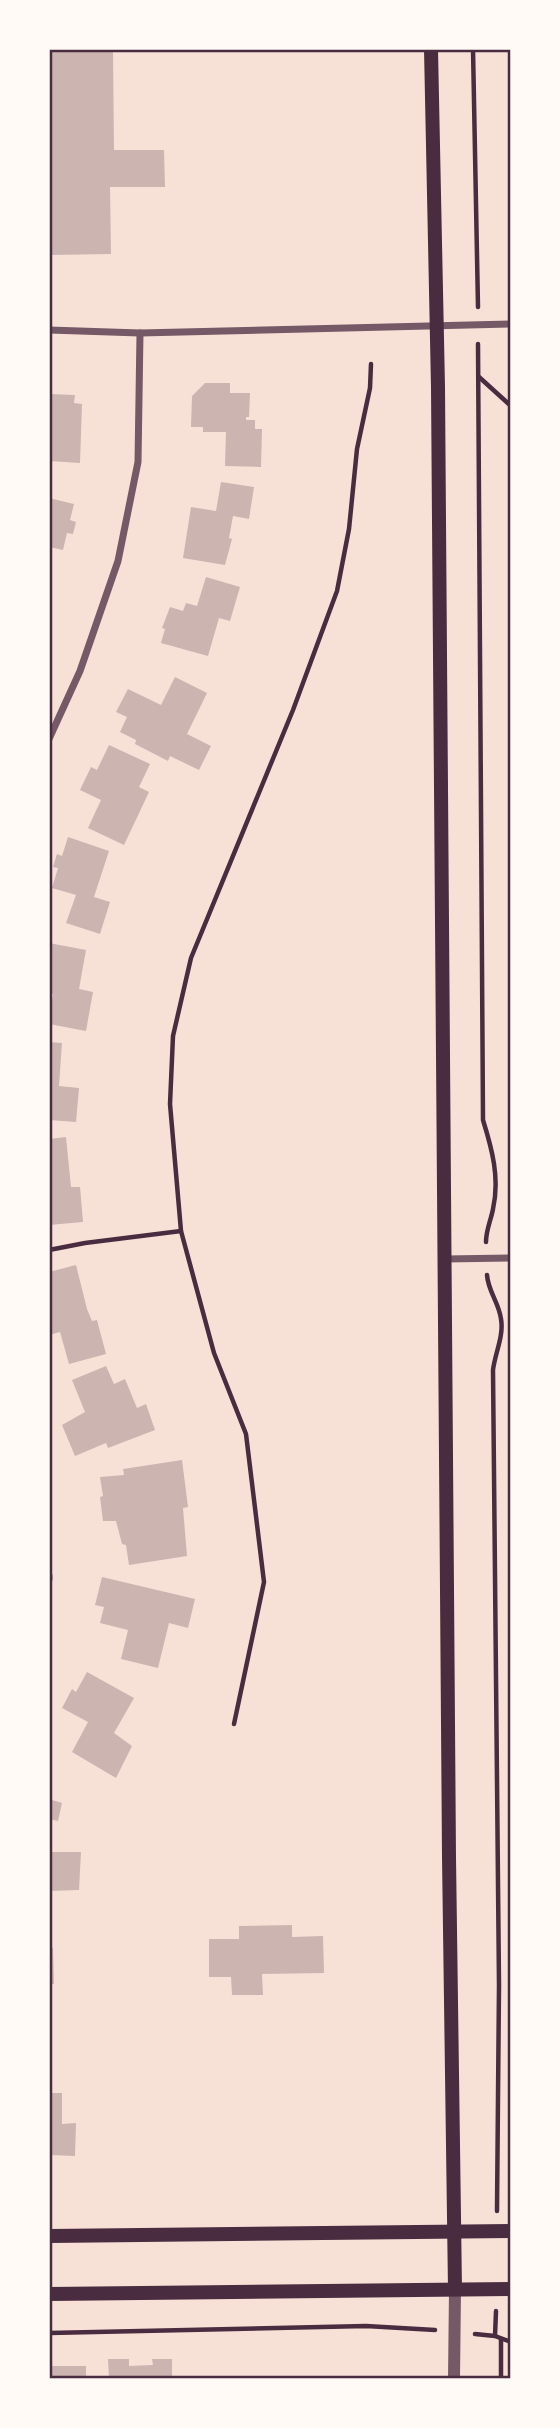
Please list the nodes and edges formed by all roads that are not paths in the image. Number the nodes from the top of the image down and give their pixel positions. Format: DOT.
graph roads {
  1 [pos="431,49"];
  2 [pos="511,324"];
  3 [pos="436,325"];
  4 [pos="49,330"];
  5 [pos="140,333"];
  6 [pos="49,739"];
  7 [pos="511,1258"];
  8 [pos="444,1259"];
  9 [pos="511,2231"];
  10 [pos="454,2232"];
  11 [pos="49,2236"];
  12 [pos="454,2289"];
  13 [pos="511,2289"];
  14 [pos="49,2294"];
  15 [pos="454,2379"];
  1 -- 3 [label="main road"];
  2 -- 3 [label="street"];
  3 -- 5 [label="street"];
  3 -- 8 [label="main road"];
  4 -- 5 [label="street"];
  5 -- 6 [label="street"];
  7 -- 8 [label="street"];
  8 -- 10 [label="main road"];
  9 -- 10 [label="main road"];
  10 -- 11 [label="main road"];
  10 -- 12 [label="main road"];
  12 -- 13 [label="main road"];
  12 -- 14 [label="main road"];
  12 -- 15 [label="street"];
}
